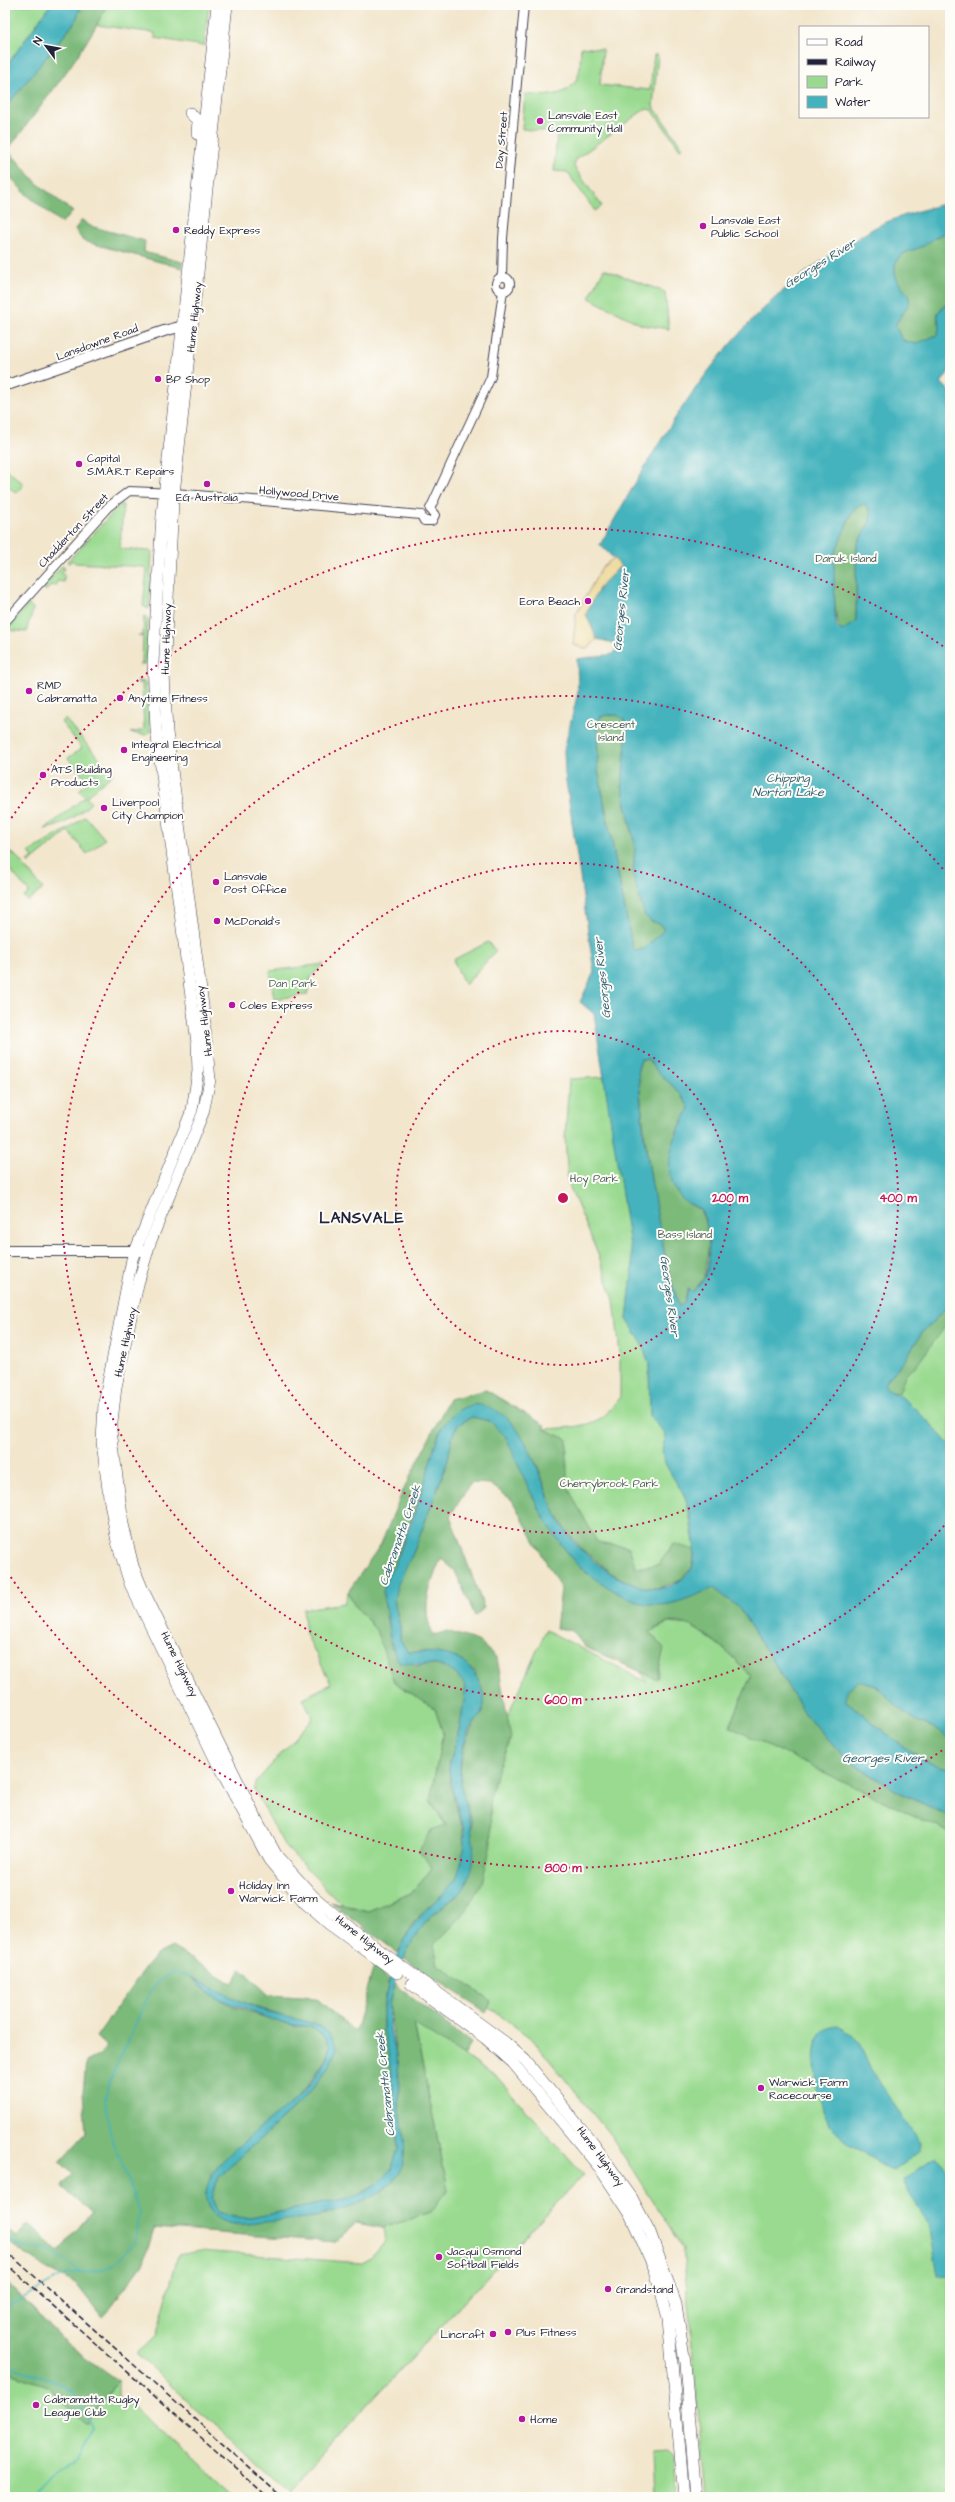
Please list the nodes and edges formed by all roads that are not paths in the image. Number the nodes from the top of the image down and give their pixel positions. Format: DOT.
graph roads {
  1 [pos="217,5"];
  2 [pos="227,5"];
  3 [pos="524,5"];
  4 [pos="207,102"];
  5 [pos="201,168"];
  6 [pos="188,327"];
  7 [pos="7,385"];
  8 [pos="169,492"];
  9 [pos="430,509"];
  10 [pos="421,515"];
  11 [pos="5,622"];
  12 [pos="136,1250"];
  13 [pos="5,1251"];
  14 [pos="148,1251"];
  15 [pos="380,1956"];
  16 [pos="589,2146"];
  17 [pos="684,2497"];
  18 [pos="696,2497"];
  1 -- 4 [label="highway, Hume Highway"];
  2 -- 6 [label="highway, Hume Highway"];
  3 -- 9 [label="street, Day Street"];
  4 -- 5 [label="highway, Hume Highway"];
  4 -- 5 [label="highway"];
  5 -- 6 [label="highway, Hume Highway"];
  6 -- 7 [label="main road, Lansdowne Road"];
  6 -- 8 [label="highway, Hume Highway"];
  8 -- 10 [label="street, Hollywood Drive"];
  8 -- 11 [label="street, Chadderton Street"];
  8 -- 12 [label="highway, Hume Highway"];
  8 -- 14 [label="highway, Hume Highway"];
  9 -- 10 [label="street"];
  9 -- 10 [label="street"];
  12 -- 13 [label="main road"];
  12 -- 14 [label="main road"];
  12 -- 15 [label="highway, Hume Highway"];
  14 -- 15 [label="highway, Hume Highway"];
  15 -- 16 [label="highway, Hume Highway"];
  16 -- 17 [label="highway, Hume Highway"];
  16 -- 18 [label="highway, Hume Highway"];
}
